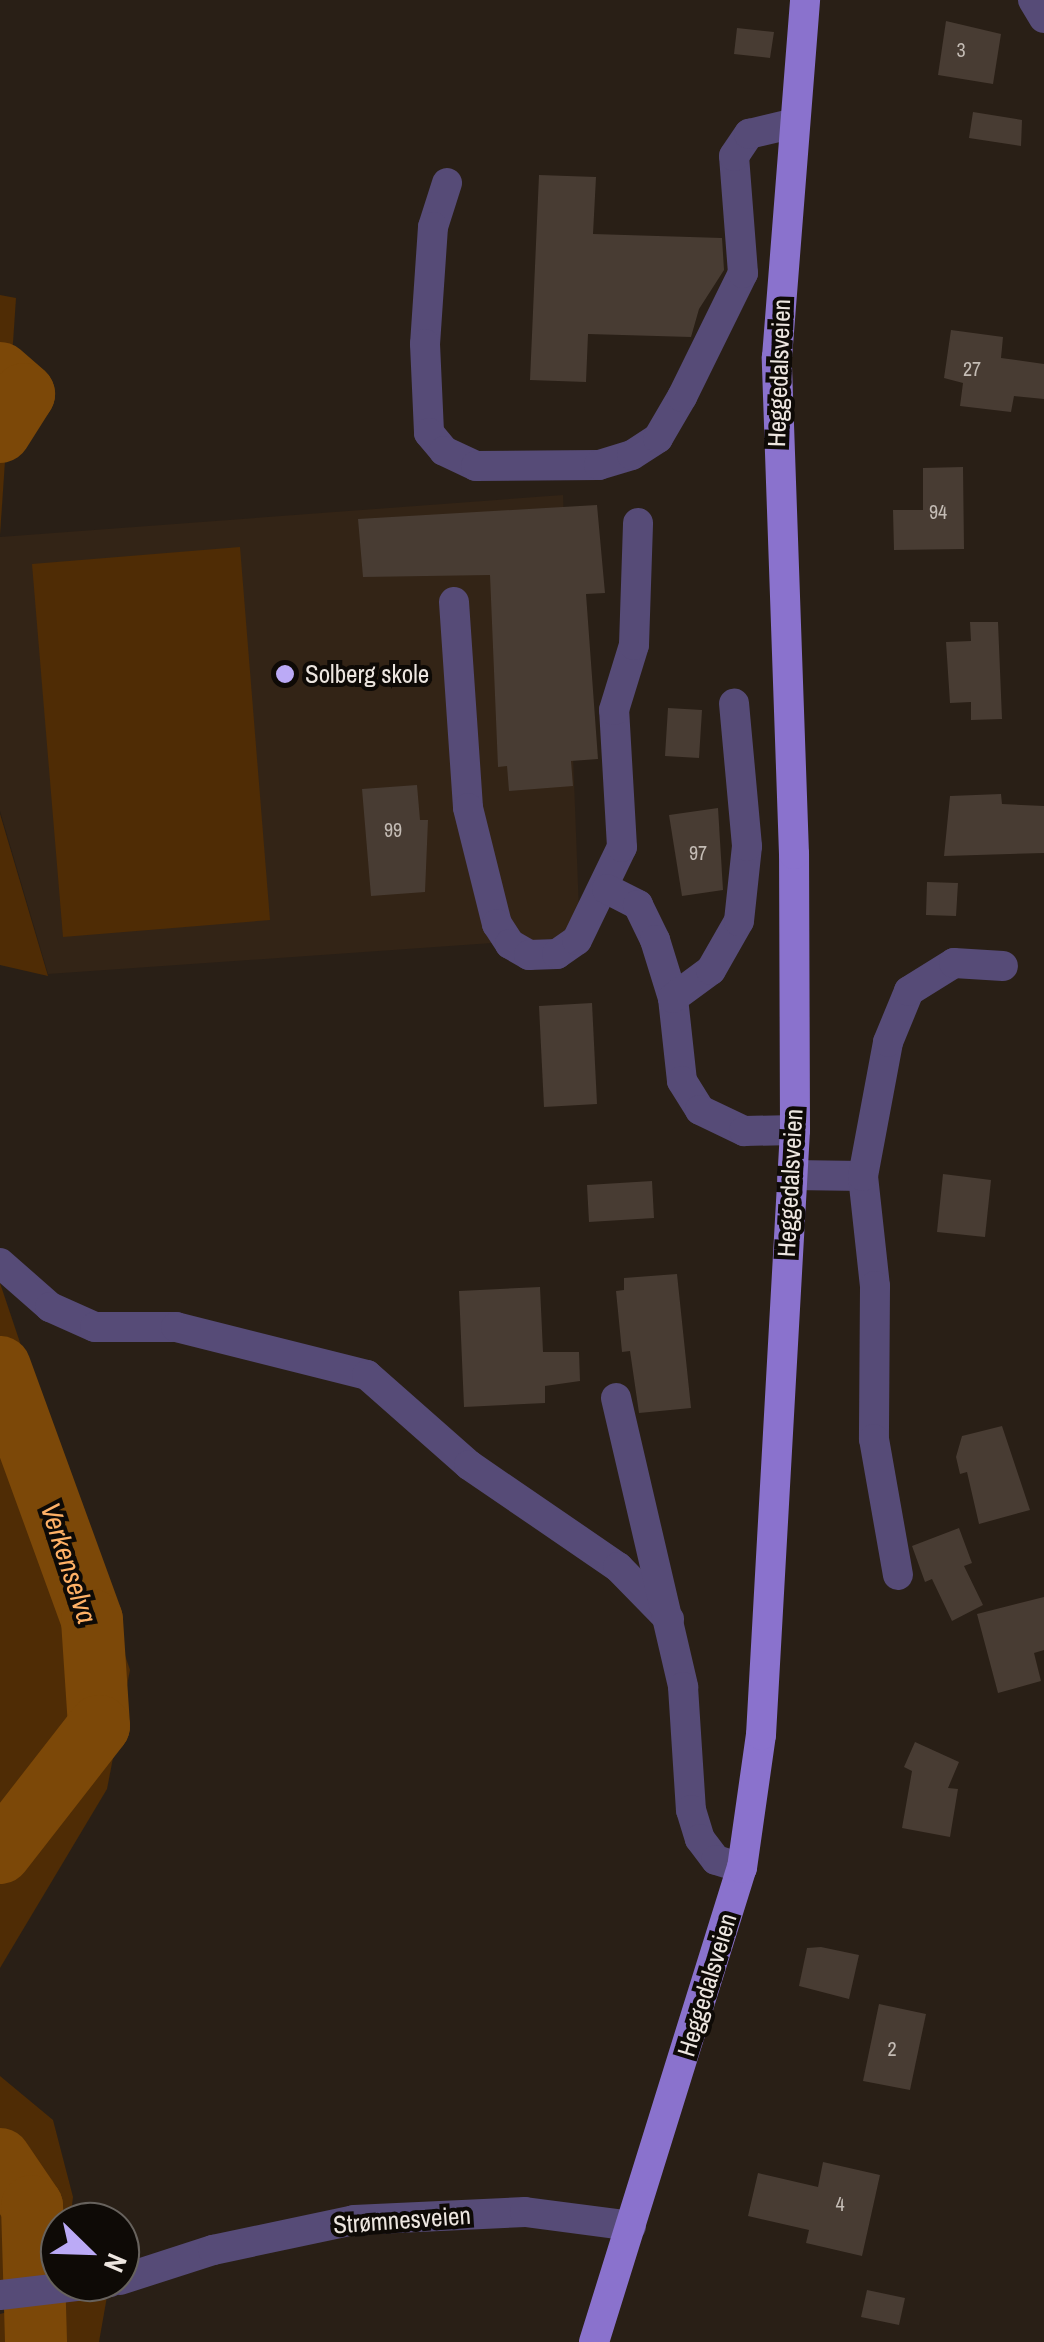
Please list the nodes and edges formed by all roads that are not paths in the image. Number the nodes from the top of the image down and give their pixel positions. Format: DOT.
graph roads {
  1 [pos="805,0"];
  2 [pos="1034,0"];
  3 [pos="1044,18"];
  4 [pos="794,123"];
  5 [pos="446,183"];
  6 [pos="638,523"];
  7 [pos="454,602"];
  8 [pos="734,704"];
  9 [pos="607,889"];
  10 [pos="1003,966"];
  11 [pos="672,998"];
  12 [pos="795,1130"];
  13 [pos="792,1175"];
  14 [pos="863,1176"];
  15 [pos="0,1263"];
  16 [pos="616,1398"];
  17 [pos="898,1575"];
  18 [pos="669,1619"];
  19 [pos="742,1868"];
  20 [pos="631,2226"];
  21 [pos="140,2274"];
  22 [pos="40,2293"];
  23 [pos="12,2296"];
  24 [pos="594,2342"];
  1 -- 4 [label="main road, Heggedalsveien"];
  2 -- 3 [label="street"];
  4 -- 5 [label="street"];
  4 -- 12 [label="main road, Heggedalsveien"];
  6 -- 9 [label="street"];
  7 -- 9 [label="street"];
  8 -- 11 [label="street"];
  9 -- 11 [label="street"];
  10 -- 14 [label="street"];
  11 -- 12 [label="street"];
  12 -- 13 [label="main road, Heggedalsveien"];
  13 -- 14 [label="street"];
  13 -- 19 [label="main road, Heggedalsveien"];
  14 -- 17 [label="street"];
  15 -- 18 [label="street"];
  16 -- 18 [label="street"];
  18 -- 19 [label="street"];
  19 -- 20 [label="main road, Heggedalsveien"];
  20 -- 21 [label="street, Strømnesveien"];
  20 -- 24 [label="main road, Heggedalsveien"];
  22 -- 23 [label="street"];
}
